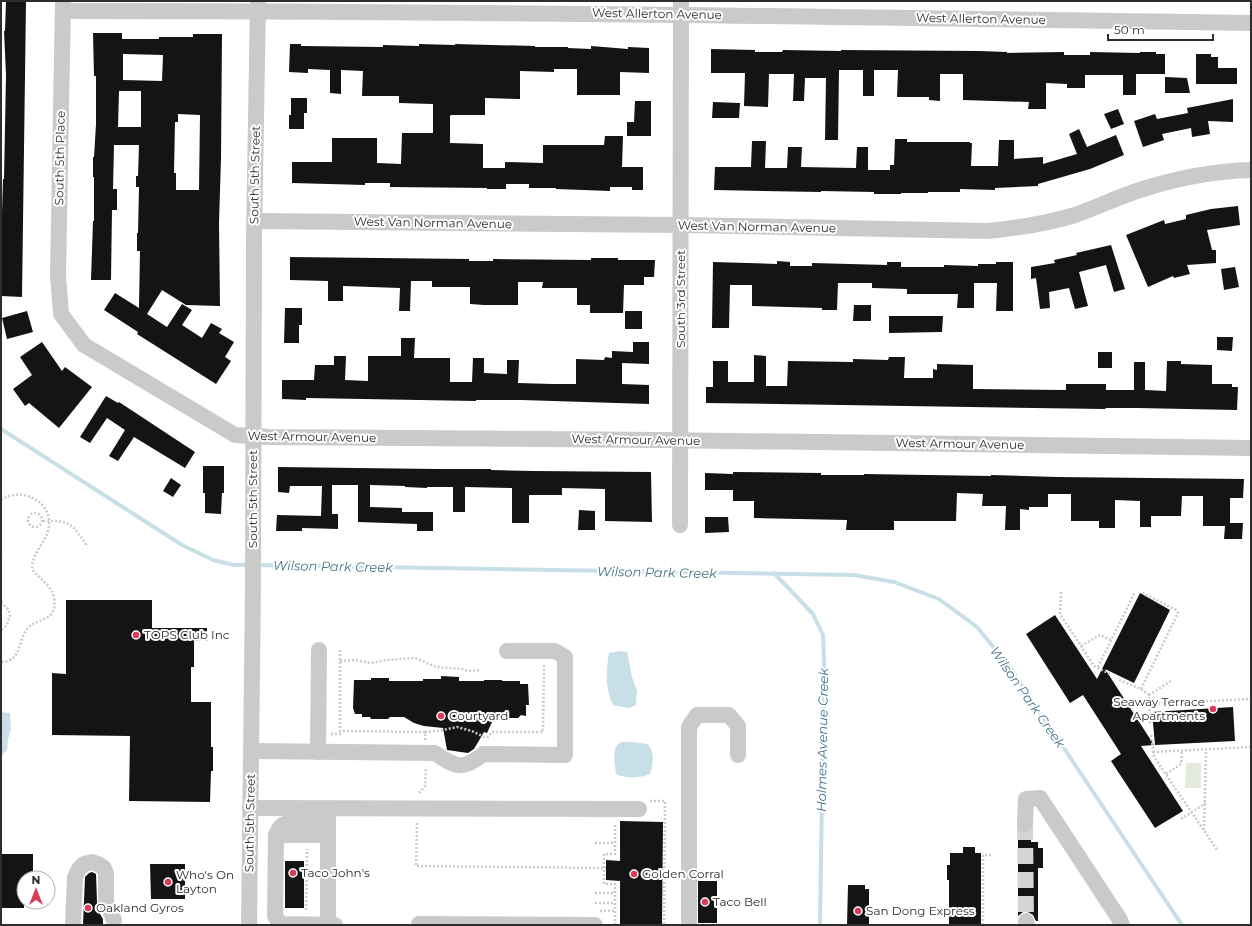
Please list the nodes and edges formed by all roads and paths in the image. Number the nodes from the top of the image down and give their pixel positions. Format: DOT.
graph roads {
  1 [pos="63,6"];
  2 [pos="258,6"];
  3 [pos="681,8"];
  4 [pos="1251,22"];
  5 [pos="1251,170"];
  6 [pos="255,221"];
  7 [pos="681,225"];
  8 [pos="61,314"];
  9 [pos="253,437"];
  10 [pos="681,440"];
  11 [pos="1251,448"];
  12 [pos="1,500"];
  13 [pos="49,520"];
  14 [pos="43,521"];
  15 [pos="680,525"];
  16 [pos="88,547"];
  17 [pos="1,553"];
  18 [pos="1,560"];
  19 [pos="1062,592"];
  20 [pos="1135,592"];
  21 [pos="1141,592"];
  22 [pos="1,602"];
  23 [pos="1,630"];
  24 [pos="1111,640"];
  25 [pos="1081,646"];
  26 [pos="319,650"];
  27 [pos="340,650"];
  28 [pos="507,652"];
  29 [pos="544,652"];
  30 [pos="340,661"];
  31 [pos="1,662"];
  32 [pos="1098,667"];
  33 [pos="481,670"];
  34 [pos="1110,674"];
  35 [pos="1119,680"];
  36 [pos="1171,681"];
  37 [pos="1141,689"];
  38 [pos="1149,695"];
  39 [pos="1250,699"];
  40 [pos="1150,704"];
  41 [pos="1150,725"];
  42 [pos="425,732"];
  43 [pos="1151,735"];
  44 [pos="1250,748"];
  45 [pos="1206,750"];
  46 [pos="251,751"];
  47 [pos="1182,751"];
  48 [pos="318,752"];
  49 [pos="1153,752"];
  50 [pos="426,753"];
  51 [pos="738,755"];
  52 [pos="1166,774"];
  53 [pos="418,794"];
  54 [pos="1206,803"];
  55 [pos="250,808"];
  56 [pos="616,809"];
  57 [pos="639,809"];
  58 [pos="1192,812"];
  59 [pos="417,818"];
  60 [pos="1181,819"];
  61 [pos="328,822"];
  62 [pos="1025,824"];
  63 [pos="1204,830"];
  64 [pos="307,835"];
  65 [pos="276,836"];
  66 [pos="595,843"];
  67 [pos="615,843"];
  68 [pos="1218,851"];
  69 [pos="993,855"];
  70 [pos="605,868"];
  71 [pos="595,893"];
  72 [pos="615,893"];
  73 [pos="595,903"];
  74 [pos="615,903"];
  75 [pos="615,911"];
  76 [pos="306,914"];
  77 [pos="594,918"];
  78 [pos="114,920"];
  79 [pos="419,924"];
  80 [pos="73,925"];
  81 [pos="249,925"];
  82 [pos="328,925"];
  83 [pos="335,925"];
  84 [pos="518,925"];
  85 [pos="615,925"];
  86 [pos="664,925"];
  87 [pos="689,925"];
  88 [pos="983,925"];
  89 [pos="1122,925"];
  1 -- 2 [label="street, West Allerton Avenue"];
  1 -- 8 [label="street, South 5th Place"];
  2 -- 3 [label="street, West Allerton Avenue"];
  2 -- 6 [label="street, South 5th Street"];
  3 -- 4 [label="street, West Allerton Avenue"];
  3 -- 7 [label="street, South 3rd Street"];
  5 -- 7 [label="street, West Van Norman Avenue"];
  6 -- 7 [label="street, West Van Norman Avenue"];
  6 -- 9 [label="street, South 5th Street"];
  7 -- 10 [label="street, South 3rd Street"];
  8 -- 9 [label="street, West Armour Avenue"];
  9 -- 10 [label="street, West Armour Avenue"];
  9 -- 46 [label="street, South 5th Street"];
  10 -- 11 [label="street, West Armour Avenue"];
  10 -- 15 [label="street, South 3rd Street"];
  12 -- 13 [label="path"];
  13 -- 14 [label="path"];
  13 -- 16 [label="path"];
  13 -- 31 [label="path"];
  14 -- 14 [label="path"];
  17 -- 18 [label="path"];
  19 -- 25 [label="path"];
  20 -- 24 [label="path"];
  21 -- 37 [label="path"];
  22 -- 23 [label="path"];
  24 -- 25 [label="path"];
  24 -- 32 [label="path"];
  25 -- 32 [label="path"];
  26 -- 48 [label="street"];
  27 -- 30 [label="path"];
  28 -- 29 [label="street"];
  29 -- 42 [label="path"];
  29 -- 50 [label="street"];
  30 -- 33 [label="path"];
  30 -- 42 [label="path"];
  32 -- 34 [label="path"];
  35 -- 37 [label="path"];
  36 -- 38 [label="path"];
  37 -- 38 [label="path"];
  38 -- 40 [label="path"];
  39 -- 40 [label="path"];
  40 -- 41 [label="path"];
  42 -- 50 [label="path"];
  43 -- 49 [label="path"];
  44 -- 45 [label="path"];
  45 -- 47 [label="path"];
  45 -- 54 [label="path"];
  46 -- 48 [label="street"];
  46 -- 55 [label="street, South 5th Street"];
  47 -- 49 [label="path"];
  47 -- 52 [label="path"];
  48 -- 50 [label="street"];
  49 -- 52 [label="path"];
  50 -- 53 [label="path"];
  51 -- 87 [label="street"];
  52 -- 58 [label="path"];
  54 -- 58 [label="path"];
  54 -- 63 [label="path"];
  55 -- 61 [label="street"];
  55 -- 81 [label="street, South 5th Street"];
  56 -- 57 [label="street"];
  56 -- 61 [label="street"];
  56 -- 67 [label="path"];
  57 -- 86 [label="path"];
  58 -- 60 [label="path"];
  58 -- 63 [label="path"];
  59 -- 70 [label="path"];
  61 -- 64 [label="street"];
  61 -- 65 [label="street"];
  61 -- 82 [label="street"];
  62 -- 89 [label="street"];
  63 -- 68 [label="path"];
  64 -- 65 [label="street"];
  64 -- 76 [label="path"];
  65 -- 82 [label="street"];
  66 -- 67 [label="path"];
  67 -- 70 [label="path"];
  69 -- 88 [label="path"];
  70 -- 72 [label="path"];
  71 -- 72 [label="path"];
  72 -- 74 [label="path"];
  73 -- 74 [label="path"];
  74 -- 75 [label="path"];
  75 -- 77 [label="path"];
  75 -- 85 [label="path"];
  77 -- 84 [label="street"];
  78 -- 80 [label="street"];
  79 -- 84 [label="street"];
  82 -- 83 [label="street"];
}
